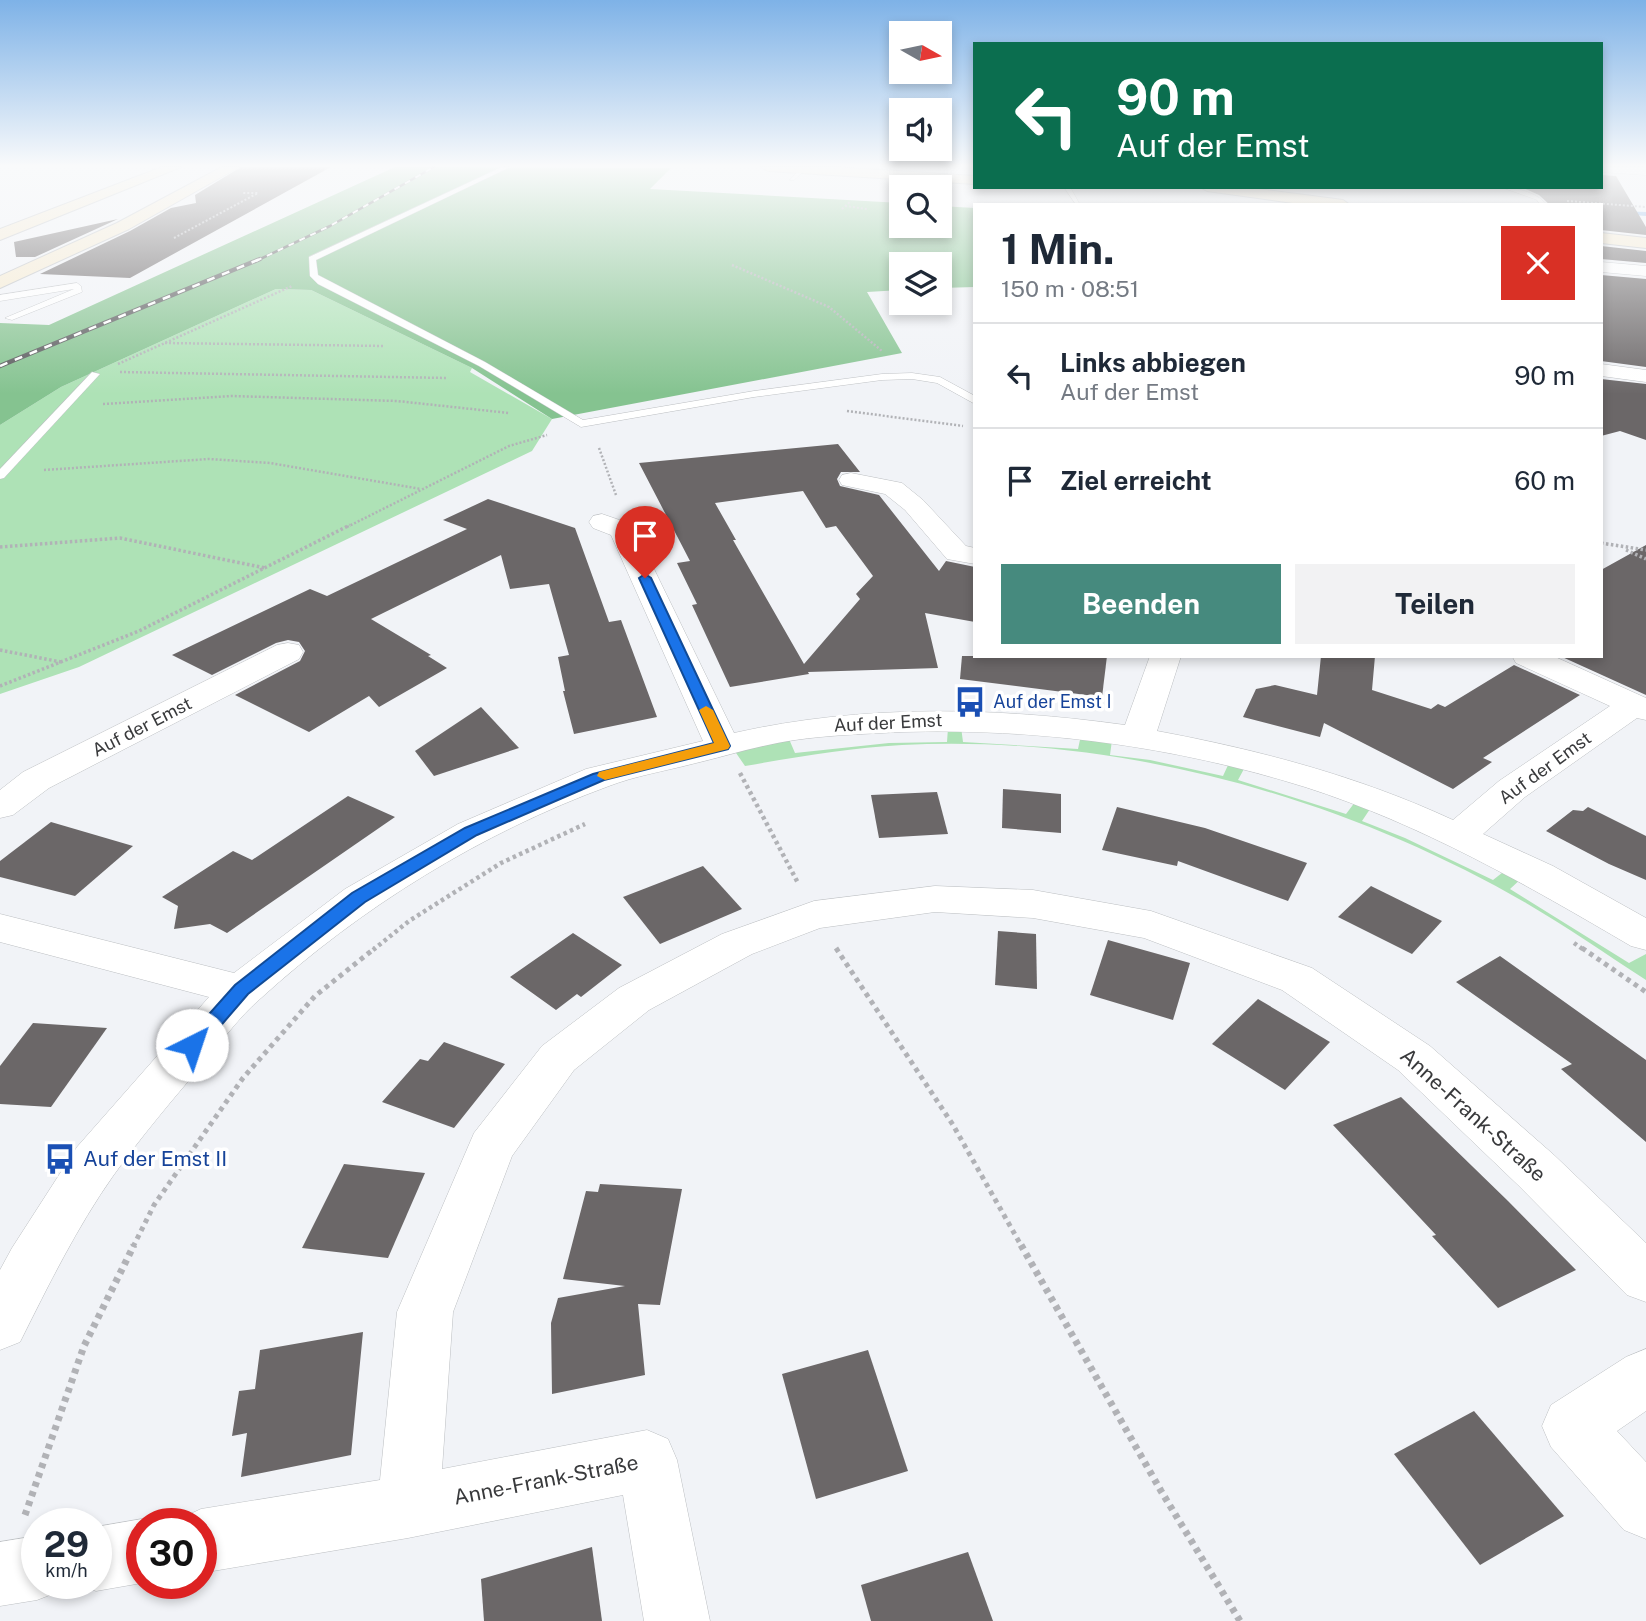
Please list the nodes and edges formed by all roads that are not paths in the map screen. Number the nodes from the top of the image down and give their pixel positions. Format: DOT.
graph roads {
  1 [pos="87,243"];
  2 [pos="347,243"];
  3 [pos="1603,267"];
  4 [pos="1646,271"];
  5 [pos="0,283"];
  6 [pos="0,298"];
  7 [pos="9,318"];
  8 [pos="1603,370"];
  9 [pos="98,373"];
  10 [pos="1646,376"];
  11 [pos="973,400"];
  12 [pos="2,474"];
  13 [pos="851,480"];
  14 [pos="602,522"];
  15 [pos="973,556"];
  16 [pos="288,652"];
  17 [pos="1166,658"];
  18 [pos="1531,658"];
  19 [pos="1640,707"];
  20 [pos="1138,737"];
  21 [pos="723,746"];
  22 [pos="0,807"];
  23 [pos="1458,835"];
  24 [pos="0,928"];
  25 [pos="1646,936"];
  26 [pos="241,990"];
  27 [pos="1646,1278"];
  28 [pos="0,1324"];
  29 [pos="1646,1377"];
  30 [pos="408,1507"];
  31 [pos="1646,1508"];
  32 [pos="217,1538"];
  33 [pos="21,1571"];
  34 [pos="0,1574"];
  35 [pos="677,1621"];
  1 -- 5 [label="main road"];
  2 -- 11 [label="lane"];
  3 -- 4 [label="street"];
  6 -- 7 [label="lane"];
  8 -- 10 [label="street"];
  9 -- 12 [label="lane"];
  13 -- 15 [label="street"];
  14 -- 21 [label="street"];
  16 -- 22 [label="street, Auf der Emst"];
  17 -- 20 [label="street"];
  18 -- 19 [label="street, Auf der Emst"];
  19 -- 23 [label="street, Auf der Emst"];
  20 -- 21 [label="street, Auf der Emst"];
  20 -- 23 [label="street, Auf der Emst"];
  21 -- 26 [label="street, Auf der Emst"];
  23 -- 25 [label="street, Auf der Emst"];
  24 -- 26 [label="street"];
  26 -- 28 [label="street, Auf der Emst"];
  27 -- 30 [label="street, Anne-Frank-Straße"];
  29 -- 31 [label="street"];
  30 -- 32 [label="street, Anne-Frank-Straße"];
  30 -- 35 [label="street, Anne-Frank-Straße"];
  33 -- 34 [label="street"];
}
